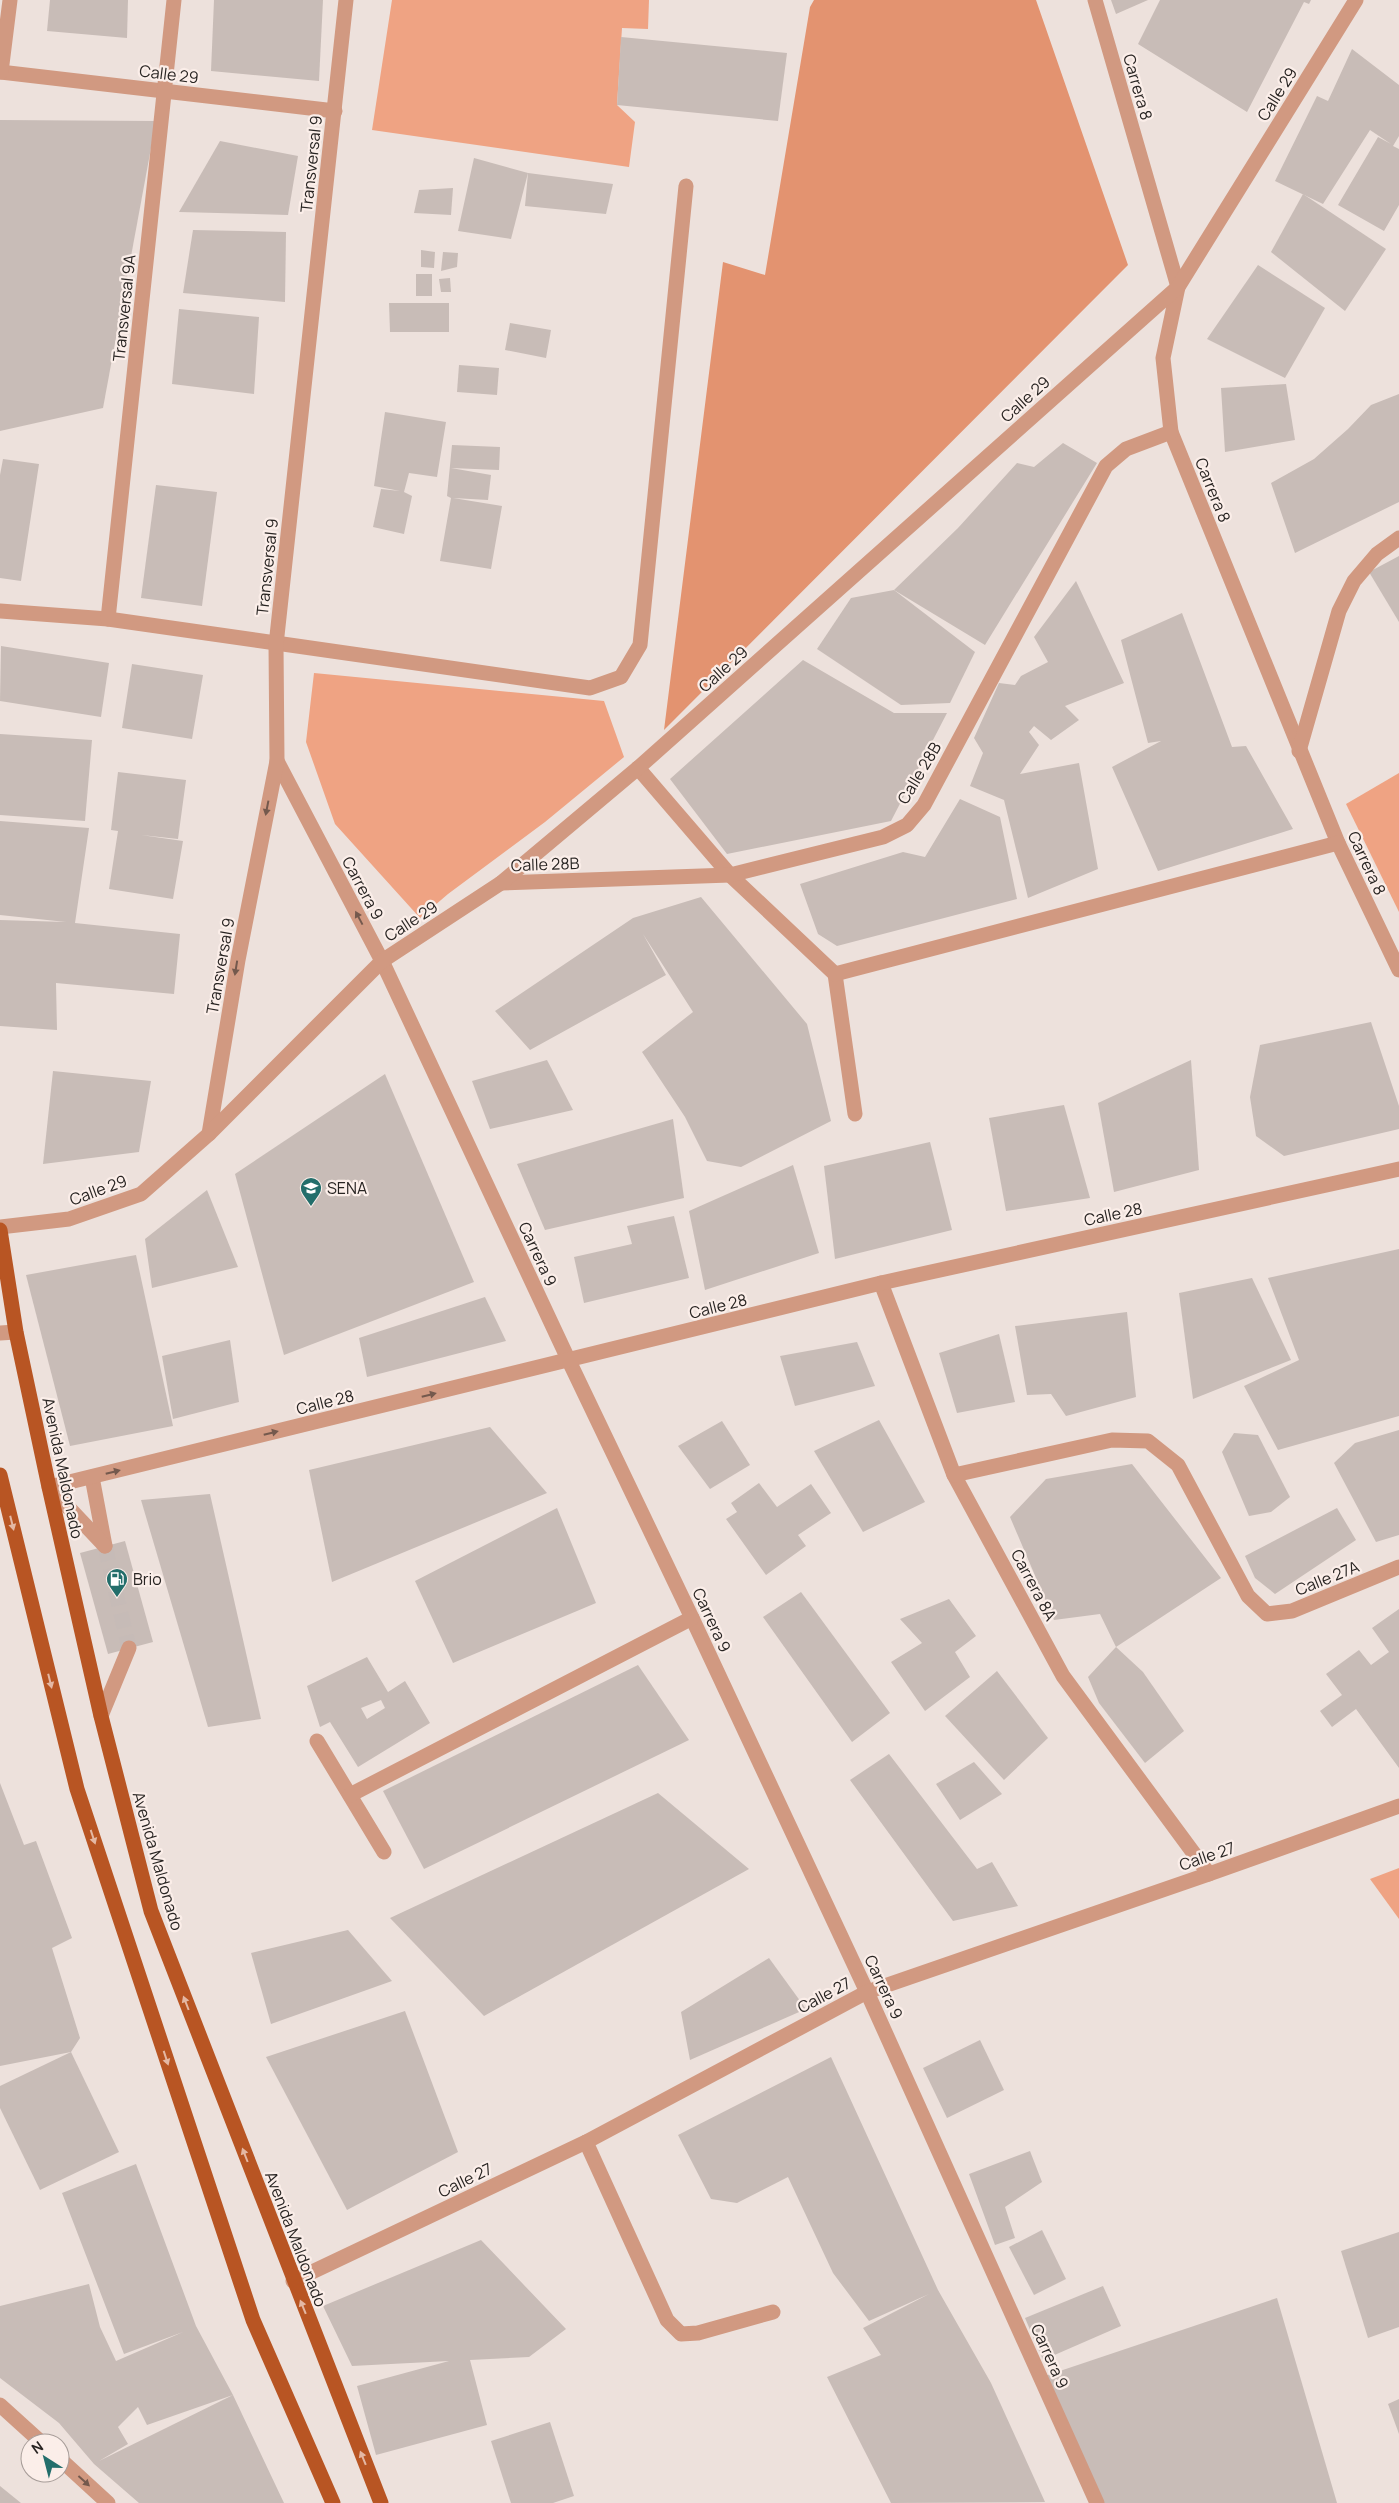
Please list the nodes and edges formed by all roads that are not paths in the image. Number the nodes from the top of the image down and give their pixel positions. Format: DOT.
graph roads {
  1 [pos="10,0"];
  2 [pos="174,0"];
  3 [pos="346,0"];
  4 [pos="1095,0"];
  5 [pos="1356,0"];
  6 [pos="0,72"];
  7 [pos="164,91"];
  8 [pos="335,111"];
  9 [pos="686,186"];
  10 [pos="1178,287"];
  11 [pos="1171,432"];
  12 [pos="1399,538"];
  13 [pos="0,610"];
  14 [pos="108,619"];
  15 [pos="276,645"];
  16 [pos="1300,751"];
  17 [pos="277,760"];
  18 [pos="638,768"];
  19 [pos="1338,843"];
  20 [pos="730,875"];
  21 [pos="501,883"];
  22 [pos="382,961"];
  23 [pos="1399,970"];
  24 [pos="835,974"];
  25 [pos="855,1114"];
  26 [pos="209,1134"];
  27 [pos="1399,1169"];
  28 [pos="0,1228"];
  29 [pos="881,1283"];
  30 [pos="16,1332"];
  31 [pos="0,1333"];
  32 [pos="569,1361"];
  33 [pos="0,1475"];
  34 [pos="954,1475"];
  35 [pos="92,1477"];
  36 [pos="49,1487"];
  37 [pos="1399,1567"];
  38 [pos="692,1618"];
  39 [pos="129,1648"];
  40 [pos="101,1716"];
  41 [pos="317,1741"];
  42 [pos="350,1795"];
  43 [pos="1399,1806"];
  44 [pos="384,1852"];
  45 [pos="1209,1874"];
  46 [pos="867,1992"];
  47 [pos="586,2142"];
  48 [pos="294,2281"];
  49 [pos="774,2312"];
  50 [pos="0,2405"];
  51 [pos="31,2433"];
  52 [pos="70,2468"];
  53 [pos="1092,2502"];
  54 [pos="108,2503"];
  55 [pos="333,2503"];
  56 [pos="381,2503"];
  1 -- 6 [label="street"];
  2 -- 7 [label="street, Transversal 9A"];
  3 -- 8 [label="street, Transversal 9"];
  4 -- 10 [label="street, Carrera 8"];
  5 -- 10 [label="street, Calle 29"];
  6 -- 7 [label="street, Calle 29"];
  7 -- 8 [label="street, Calle 29"];
  7 -- 14 [label="street, Transversal 9A"];
  8 -- 15 [label="street, Transversal 9"];
  9 -- 15 [label="street"];
  10 -- 11 [label="street, Carrera 8"];
  10 -- 18 [label="street, Calle 29"];
  11 -- 16 [label="street, Carrera 8"];
  11 -- 20 [label="street, Calle 28B"];
  12 -- 16 [label="street"];
  13 -- 14 [label="street"];
  14 -- 15 [label="street"];
  15 -- 17 [label="street, Transversal 9"];
  16 -- 19 [label="street, Carrera 8"];
  22 -- 17 [label="street, Carrera 9, one-way"];
  17 -- 26 [label="street, Transversal 9, one-way"];
  18 -- 20 [label="street"];
  18 -- 21 [label="street, Calle 29"];
  19 -- 23 [label="street, Carrera 8"];
  19 -- 24 [label="street"];
  20 -- 21 [label="street, Calle 28B"];
  20 -- 24 [label="street"];
  21 -- 22 [label="street, Calle 29"];
  22 -- 26 [label="street, Calle 29"];
  22 -- 32 [label="street, Carrera 9"];
  24 -- 25 [label="street"];
  26 -- 28 [label="street, Calle 29"];
  27 -- 29 [label="street, Calle 28"];
  28 -- 30 [label="main road, Avenida Maldonado"];
  29 -- 32 [label="street, Calle 28"];
  29 -- 34 [label="street, Carrera 8A"];
  30 -- 31 [label="street"];
  30 -- 36 [label="main road, Avenida Maldonado"];
  35 -- 32 [label="street, Calle 28, one-way"];
  32 -- 38 [label="street, Carrera 9"];
  33 -- 55 [label="main road, one-way"];
  34 -- 37 [label="street, Calle 27A"];
  34 -- 45 [label="street, Carrera 8A"];
  35 -- 36 [label="street, Calle 28"];
  35 -- 36 [label="street"];
  36 -- 40 [label="main road, Avenida Maldonado"];
  38 -- 42 [label="street"];
  38 -- 46 [label="street, Carrera 9"];
  39 -- 40 [label="street"];
  48 -- 40 [label="main road, Avenida Maldonado, one-way"];
  41 -- 42 [label="street"];
  42 -- 44 [label="street"];
  43 -- 45 [label="street, Calle 27"];
  45 -- 46 [label="street, Calle 27"];
  46 -- 47 [label="street, Calle 27"];
  46 -- 53 [label="street, Carrera 9"];
  47 -- 48 [label="street, Calle 27"];
  47 -- 49 [label="street"];
  56 -- 48 [label="main road, Avenida Maldonado, one-way"];
  50 -- 51 [label="street"];
  52 -- 54 [label="street, one-way"];
}
